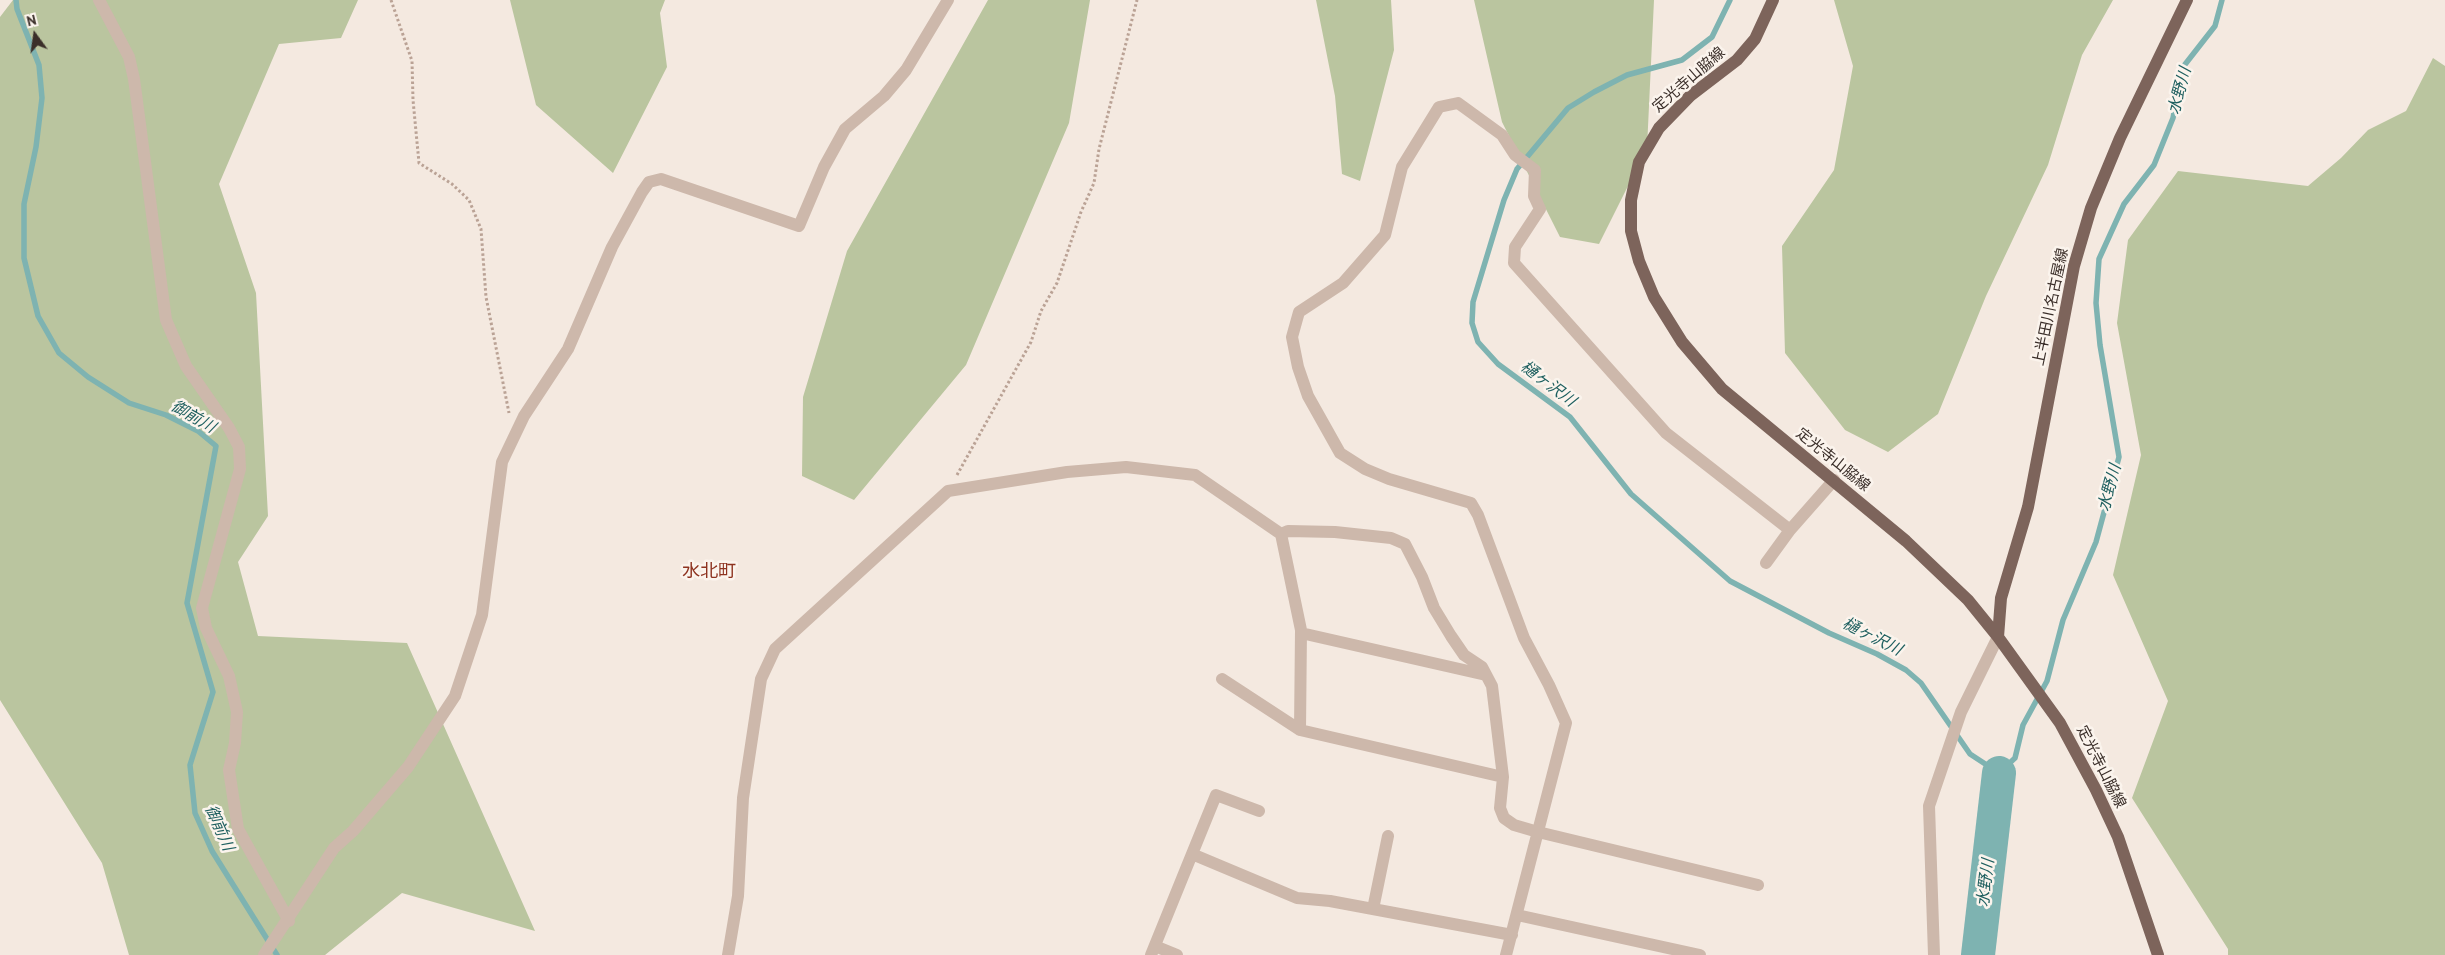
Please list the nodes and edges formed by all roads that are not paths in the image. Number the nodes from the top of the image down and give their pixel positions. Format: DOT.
graph roads {
  1 [pos="100,0"];
  2 [pos="948,0"];
  3 [pos="1773,0"];
  4 [pos="2187,0"];
  5 [pos="1834,480"];
  6 [pos="1790,530"];
  7 [pos="1281,534"];
  8 [pos="1766,562"];
  9 [pos="1301,633"];
  10 [pos="1998,637"];
  11 [pos="1486,675"];
  12 [pos="1222,678"];
  13 [pos="1300,730"];
  14 [pos="1503,777"];
  15 [pos="1259,811"];
  16 [pos="1538,832"];
  17 [pos="1388,836"];
  18 [pos="1192,854"];
  19 [pos="1758,885"];
  20 [pos="1374,909"];
  21 [pos="1517,915"];
  22 [pos="289,921"];
  23 [pos="1512,935"];
  24 [pos="1153,950"];
  25 [pos="265,955"];
  26 [pos="728,955"];
  27 [pos="1177,955"];
  28 [pos="1506,955"];
  29 [pos="1700,955"];
  30 [pos="1934,955"];
  31 [pos="2158,955"];
  1 -- 22 [label="street"];
  2 -- 22 [label="street"];
  3 -- 5 [label="main road, 定光寺山脇線"];
  4 -- 10 [label="main road, 上半田川名古屋線"];
  5 -- 6 [label="street"];
  5 -- 10 [label="main road, 定光寺山脇線"];
  6 -- 8 [label="street"];
  6 -- 16 [label="street"];
  7 -- 9 [label="street"];
  7 -- 11 [label="street"];
  7 -- 26 [label="street"];
  9 -- 11 [label="street"];
  9 -- 13 [label="street"];
  10 -- 30 [label="street"];
  10 -- 31 [label="main road, 定光寺山脇線"];
  11 -- 14 [label="street"];
  12 -- 13 [label="street"];
  13 -- 14 [label="street"];
  14 -- 16 [label="street"];
  15 -- 18 [label="street"];
  16 -- 19 [label="street"];
  16 -- 21 [label="street"];
  17 -- 20 [label="street"];
  18 -- 20 [label="street"];
  18 -- 24 [label="street"];
  20 -- 23 [label="street"];
  21 -- 23 [label="street"];
  21 -- 29 [label="street"];
  22 -- 25 [label="street"];
  23 -- 28 [label="street"];
  24 -- 27 [label="street"];
}
